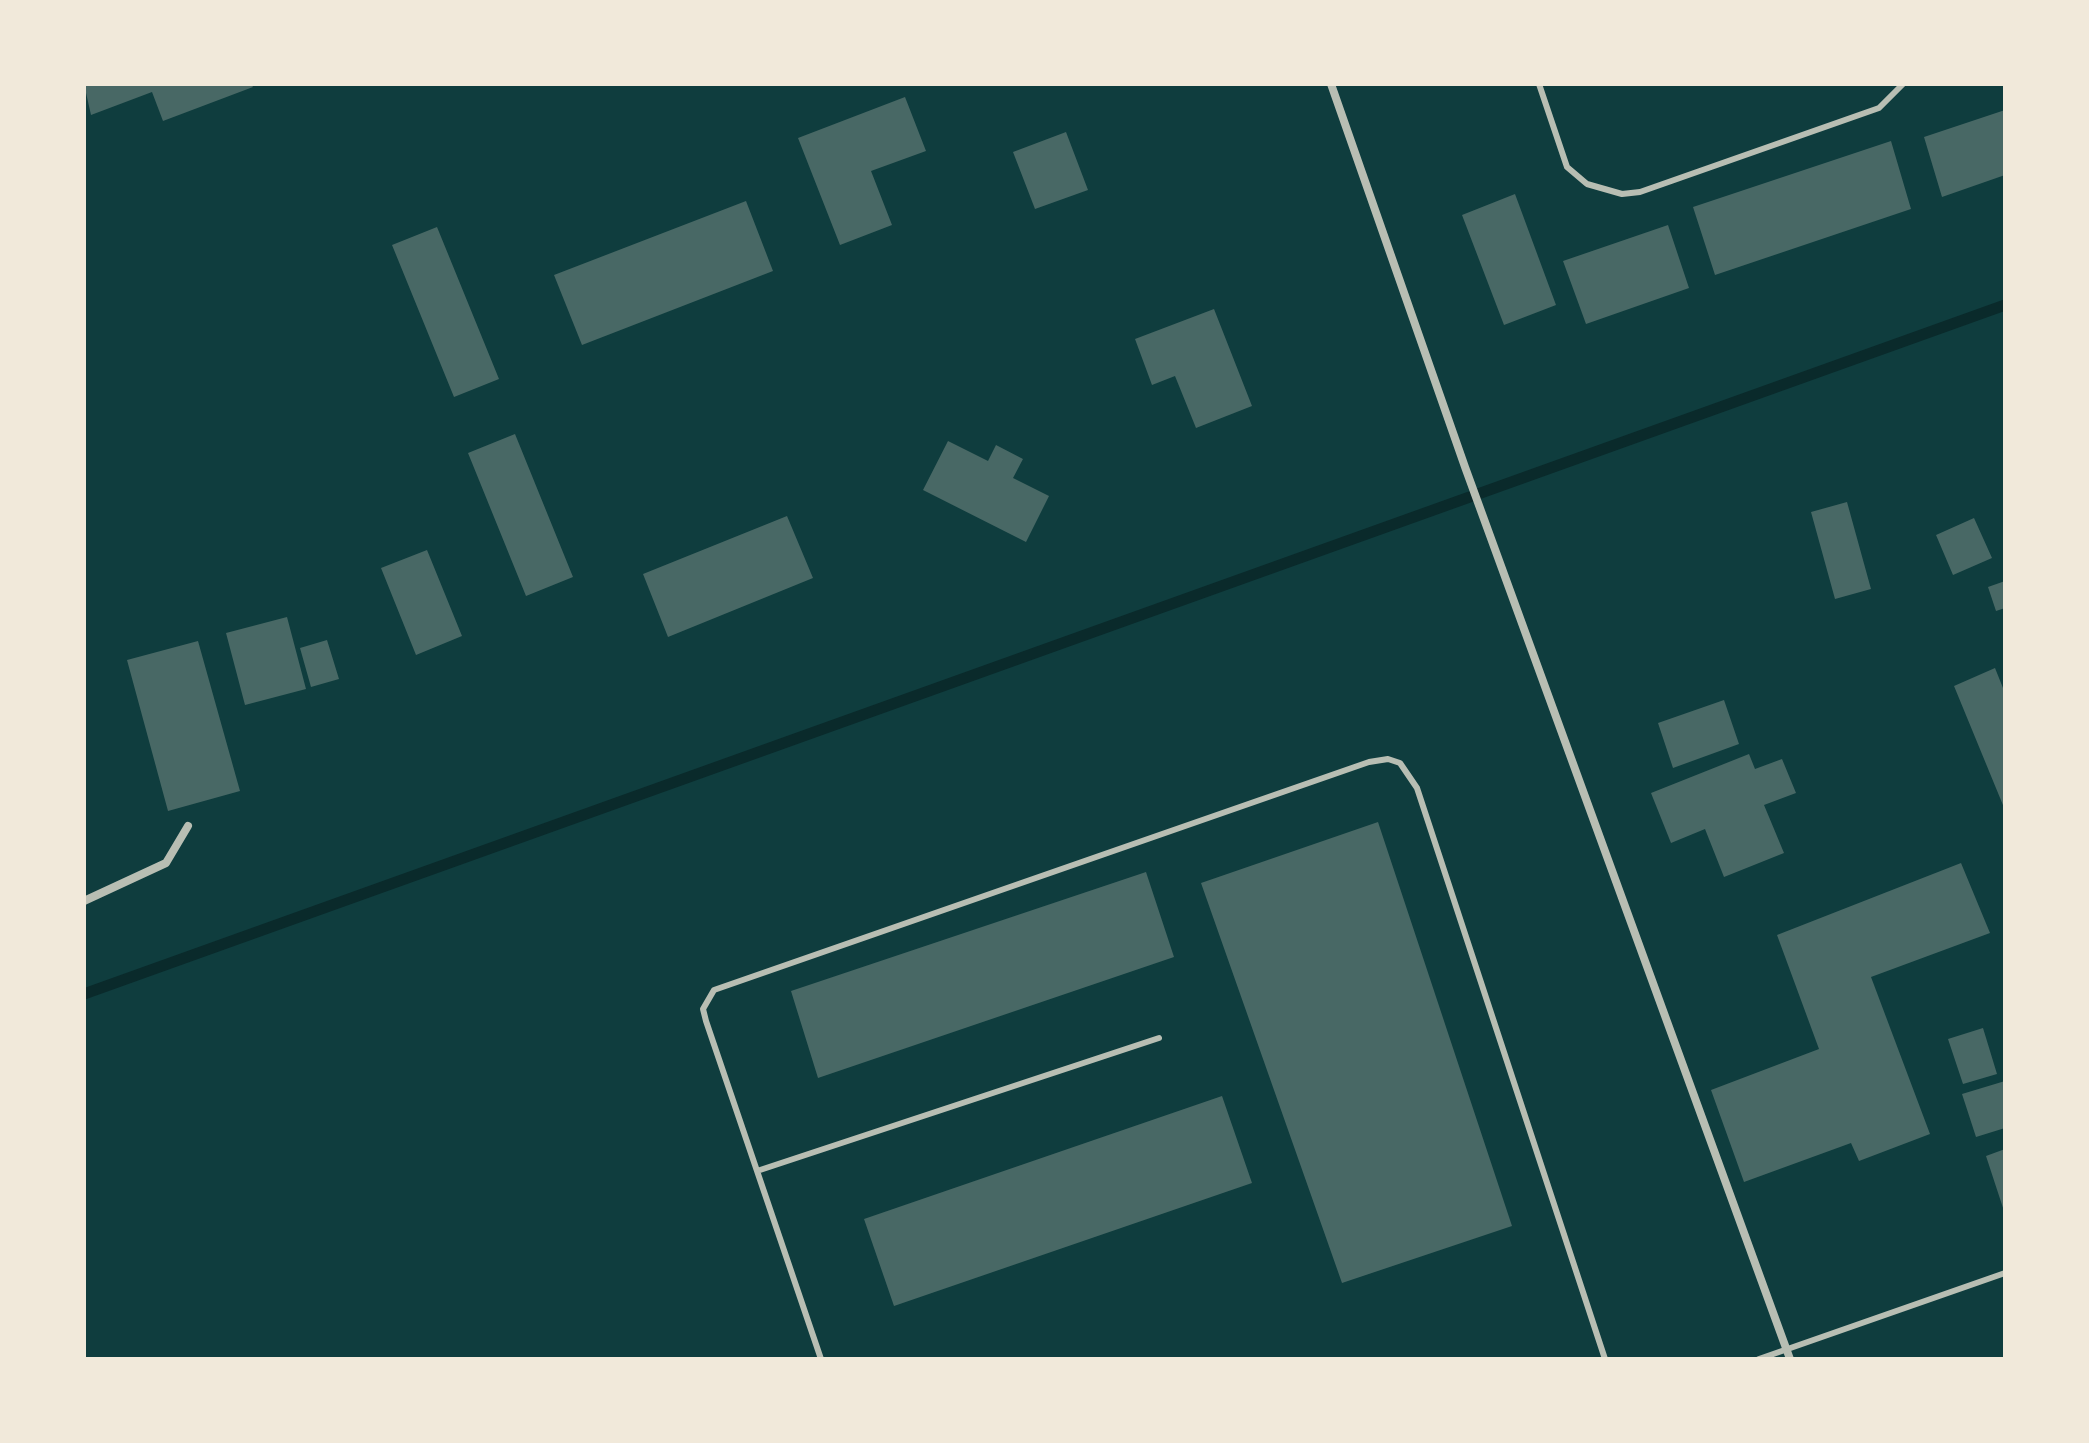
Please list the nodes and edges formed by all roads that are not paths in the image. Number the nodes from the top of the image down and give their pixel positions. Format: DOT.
graph roads {
  1 [pos="1331,84"];
  2 [pos="1539,84"];
  3 [pos="1902,85"];
  4 [pos="188,826"];
  5 [pos="84,901"];
  6 [pos="1159,1038"];
  7 [pos="757,1171"];
  8 [pos="2005,1273"];
  9 [pos="1786,1349"];
  10 [pos="821,1359"];
  11 [pos="1605,1359"];
  12 [pos="1759,1359"];
  13 [pos="1790,1359"];
  1 -- 9 [label="street"];
  2 -- 3 [label="lane"];
  4 -- 5 [label="street"];
  6 -- 7 [label="lane"];
  7 -- 10 [label="lane"];
  7 -- 11 [label="lane"];
  8 -- 9 [label="lane"];
  9 -- 12 [label="lane"];
  9 -- 13 [label="street"];
}
